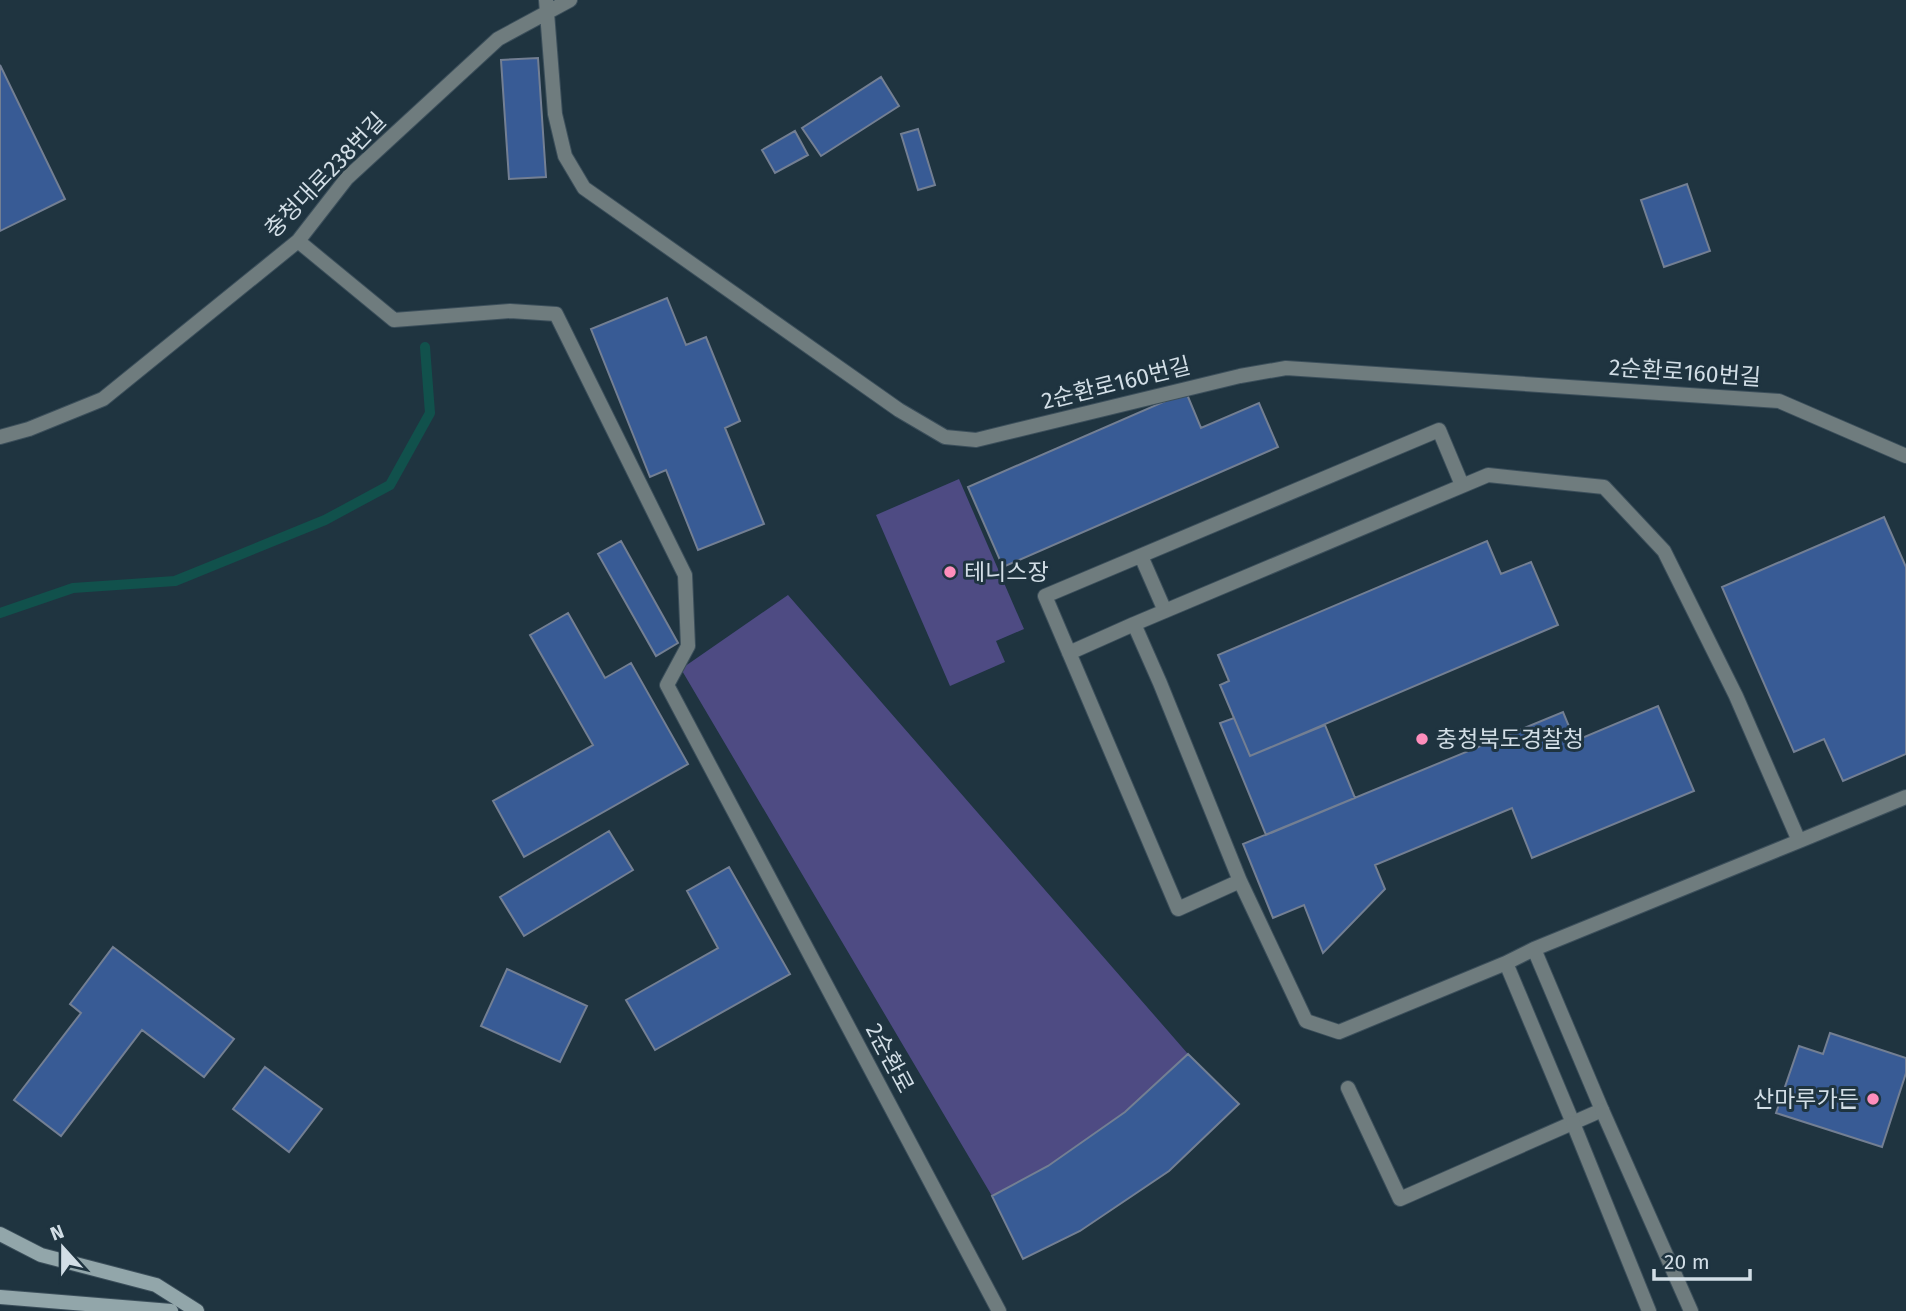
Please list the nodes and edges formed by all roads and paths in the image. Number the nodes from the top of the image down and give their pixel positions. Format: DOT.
graph roads {
  1 [pos="570,0"];
  2 [pos="546,6"];
  3 [pos="298,241"];
  4 [pos="0,437"];
  5 [pos="1906,456"];
  6 [pos="1462,485"];
  7 [pos="1141,556"];
  8 [pos="1165,611"];
  9 [pos="1134,624"];
  10 [pos="1069,653"];
  11 [pos="1906,797"];
  12 [pos="1799,841"];
  13 [pos="1240,881"];
  14 [pos="1534,949"];
  15 [pos="1506,963"];
  16 [pos="1348,1088"];
  17 [pos="1602,1110"];
  18 [pos="1573,1123"];
  19 [pos="0,1234"];
  20 [pos="0,1297"];
  21 [pos="172,1311"];
  22 [pos="197,1311"];
  23 [pos="999,1311"];
  24 [pos="1650,1311"];
  25 [pos="1691,1311"];
  1 -- 2 [label="street, 충청대로238번길"];
  2 -- 3 [label="street, 충청대로238번길"];
  2 -- 5 [label="street, 2순환로160번길"];
  3 -- 4 [label="street, 충청대로238번길"];
  3 -- 23 [label="street, 2순환로"];
  6 -- 7 [label="street"];
  6 -- 8 [label="street"];
  6 -- 12 [label="street"];
  7 -- 8 [label="street"];
  7 -- 10 [label="street"];
  8 -- 9 [label="street"];
  9 -- 10 [label="street"];
  9 -- 13 [label="street"];
  10 -- 13 [label="street"];
  11 -- 12 [label="street"];
  12 -- 14 [label="street"];
  13 -- 15 [label="street"];
  14 -- 15 [label="street"];
  14 -- 17 [label="street"];
  15 -- 18 [label="street"];
  16 -- 18 [label="street"];
  17 -- 18 [label="street"];
  17 -- 25 [label="street"];
  18 -- 24 [label="street"];
  19 -- 22 [label="street"];
  20 -- 21 [label="street"];
}
